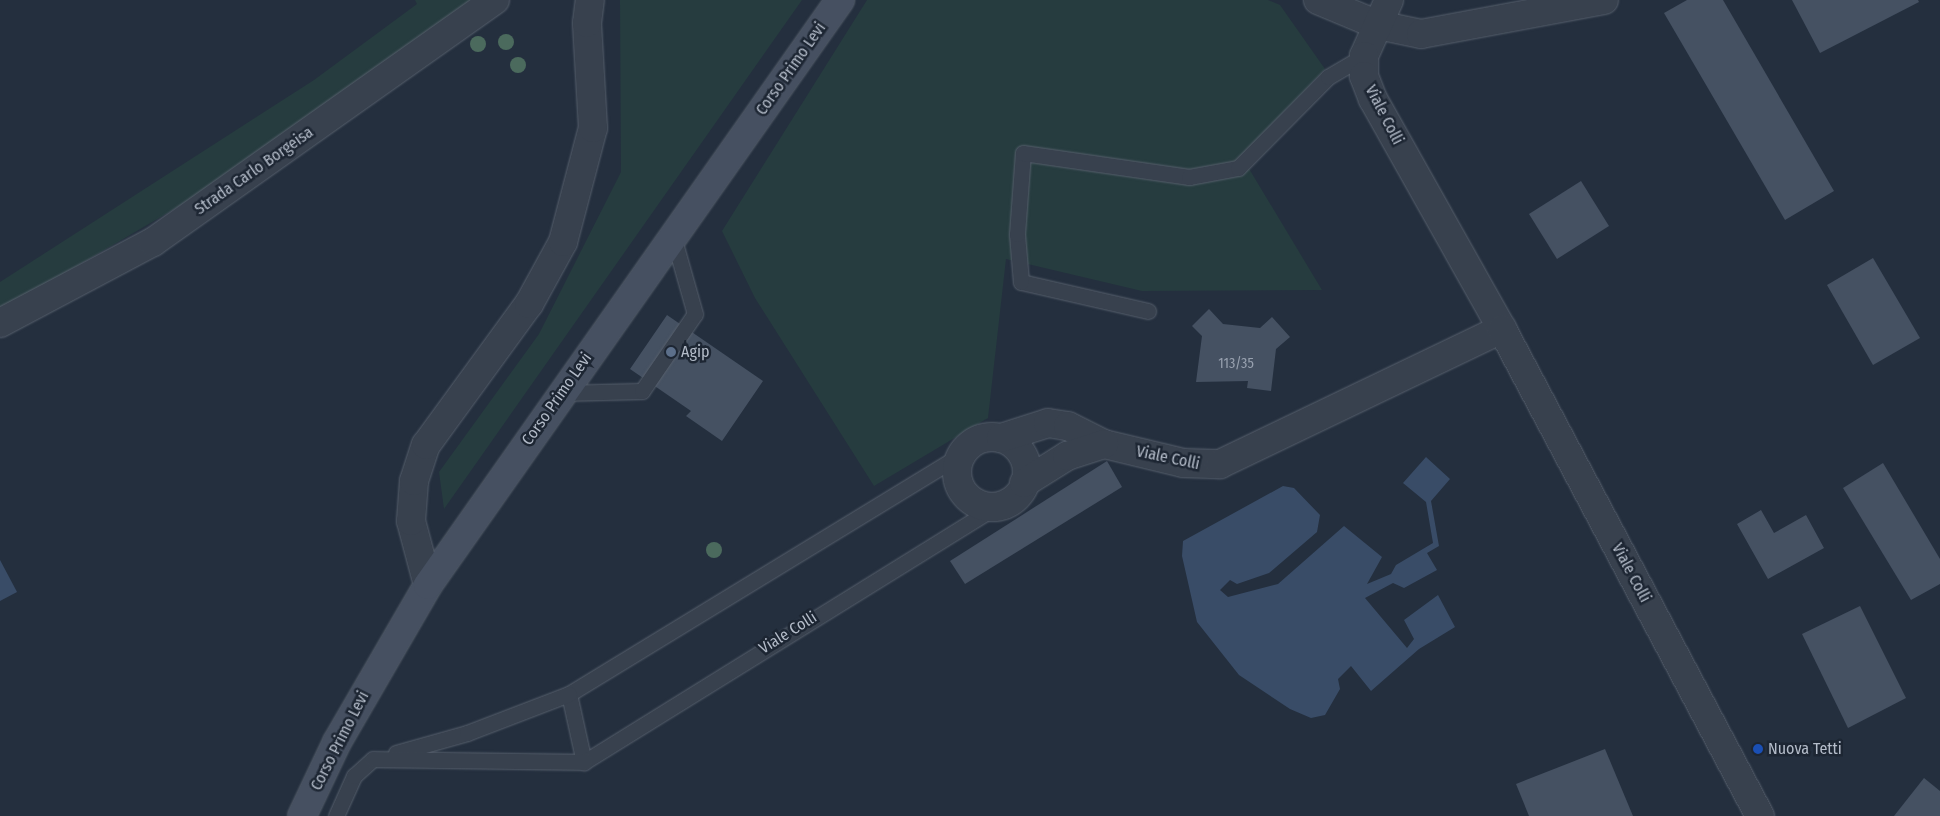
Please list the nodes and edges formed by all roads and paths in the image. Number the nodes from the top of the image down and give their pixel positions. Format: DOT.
graph roads {
  1 [pos="496,0"];
  2 [pos="590,0"];
  3 [pos="840,0"];
  4 [pos="1318,0"];
  5 [pos="1389,0"];
  6 [pos="1604,0"];
  7 [pos="1378,25"];
  8 [pos="1364,56"];
  9 [pos="673,235"];
  10 [pos="1148,311"];
  11 [pos="0,323"];
  12 [pos="1502,329"];
  13 [pos="562,393"];
  14 [pos="1002,438"];
  15 [pos="1104,444"];
  16 [pos="962,454"];
  17 [pos="1024,484"];
  18 [pos="995,507"];
  19 [pos="428,585"];
  20 [pos="569,694"];
  21 [pos="373,759"];
  22 [pos="584,762"];
  23 [pos="302,816"];
  24 [pos="336,816"];
  25 [pos="1760,816"];
  1 -- 11 [label="street, Strada Carlo Borgeisa"];
  2 -- 19 [label="street"];
  3 -- 9 [label="main road, Corso Primo Levi"];
  4 -- 7 [label="street"];
  5 -- 7 [label="street, Viale Colli"];
  6 -- 7 [label="street"];
  7 -- 8 [label="street, Viale Colli"];
  8 -- 10 [label="lane"];
  8 -- 12 [label="street, Viale Colli"];
  9 -- 13 [label="main road, Corso Primo Levi"];
  9 -- 13 [label="lane"];
  12 -- 15 [label="street, Viale Colli"];
  12 -- 25 [label="street, Viale Colli"];
  13 -- 19 [label="main road, Corso Primo Levi"];
  14 -- 15 [label="street, Viale Colli"];
  14 -- 16 [label="street"];
  14 -- 17 [label="street"];
  15 -- 17 [label="street"];
  16 -- 18 [label="street"];
  16 -- 20 [label="lane"];
  17 -- 18 [label="street"];
  18 -- 22 [label="lane, Viale Colli"];
  19 -- 23 [label="main road, Corso Primo Levi"];
  20 -- 21 [label="lane"];
  20 -- 22 [label="lane"];
  21 -- 22 [label="lane"];
  21 -- 24 [label="lane"];
}
